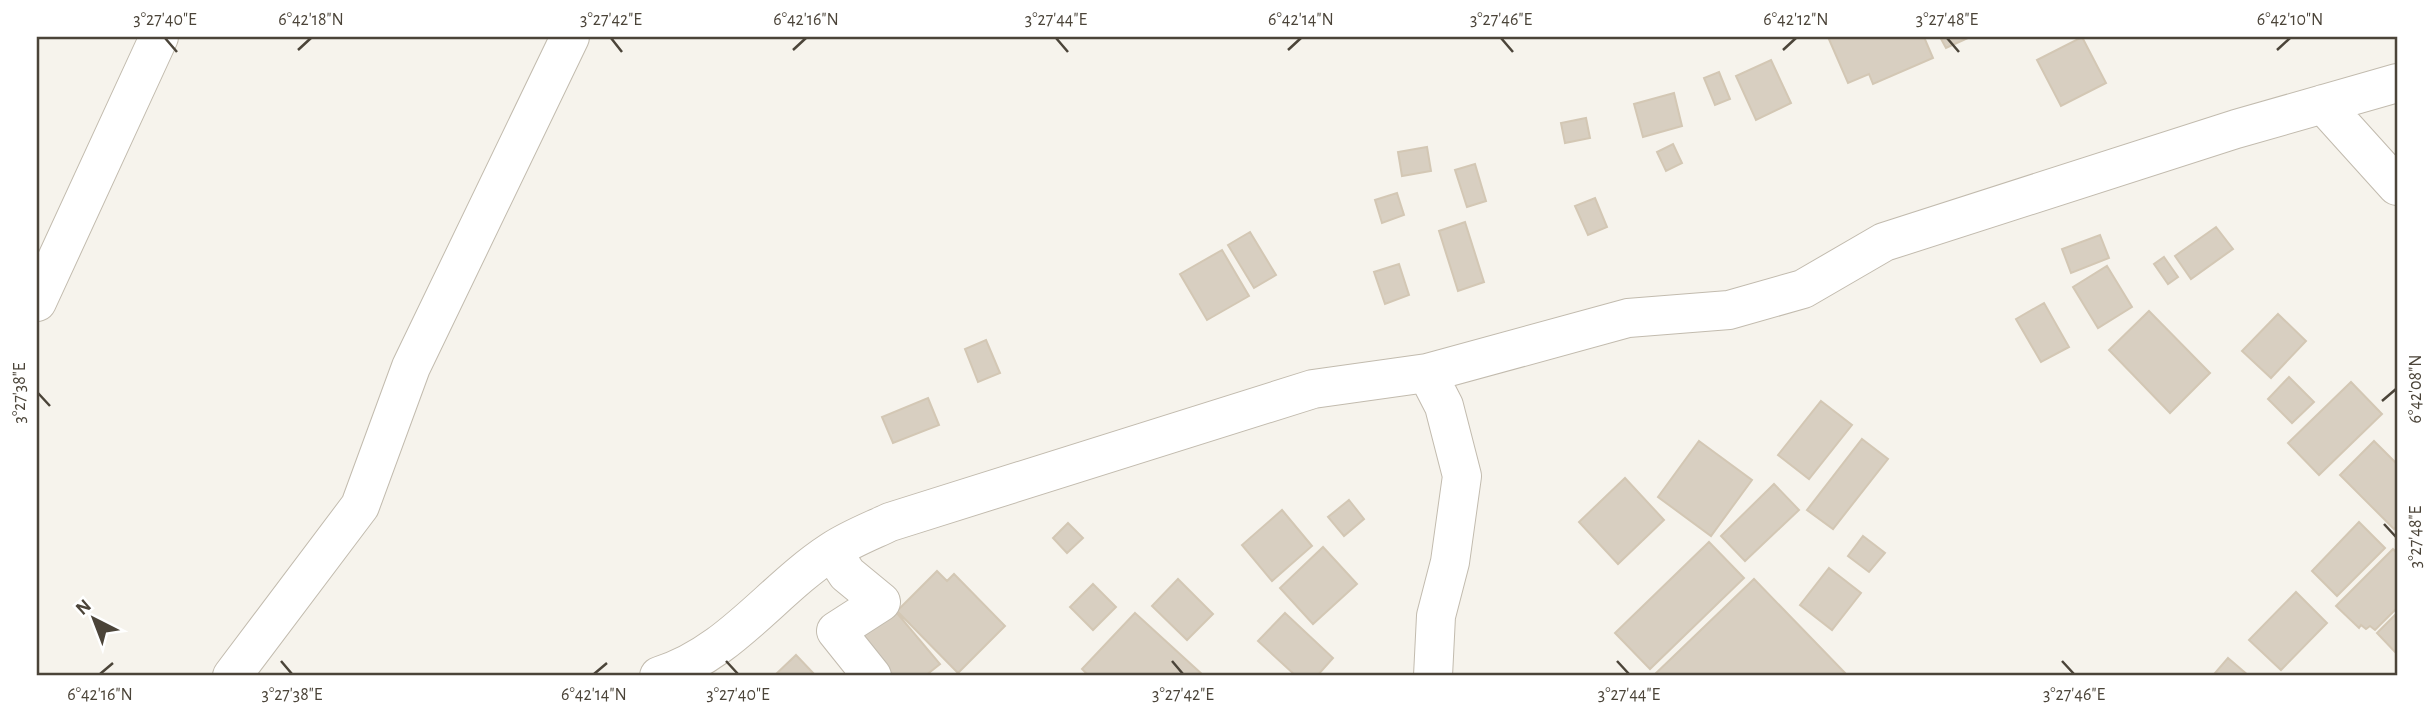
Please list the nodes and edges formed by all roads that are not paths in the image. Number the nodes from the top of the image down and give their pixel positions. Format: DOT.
graph roads {
  1 [pos="159,37"];
  2 [pos="570,37"];
  3 [pos="2397,83"];
  4 [pos="2323,104"];
  5 [pos="2397,186"];
  6 [pos="37,302"];
  7 [pos="1427,373"];
  8 [pos="832,551"];
  9 [pos="232,676"];
  10 [pos="659,676"];
  11 [pos="872,676"];
  12 [pos="1433,676"];
  1 -- 6 [label="street"];
  2 -- 9 [label="street"];
  3 -- 4 [label="street"];
  4 -- 5 [label="street"];
  4 -- 7 [label="street"];
  7 -- 8 [label="street"];
  7 -- 12 [label="street"];
  8 -- 10 [label="street"];
  8 -- 11 [label="street"];
}
